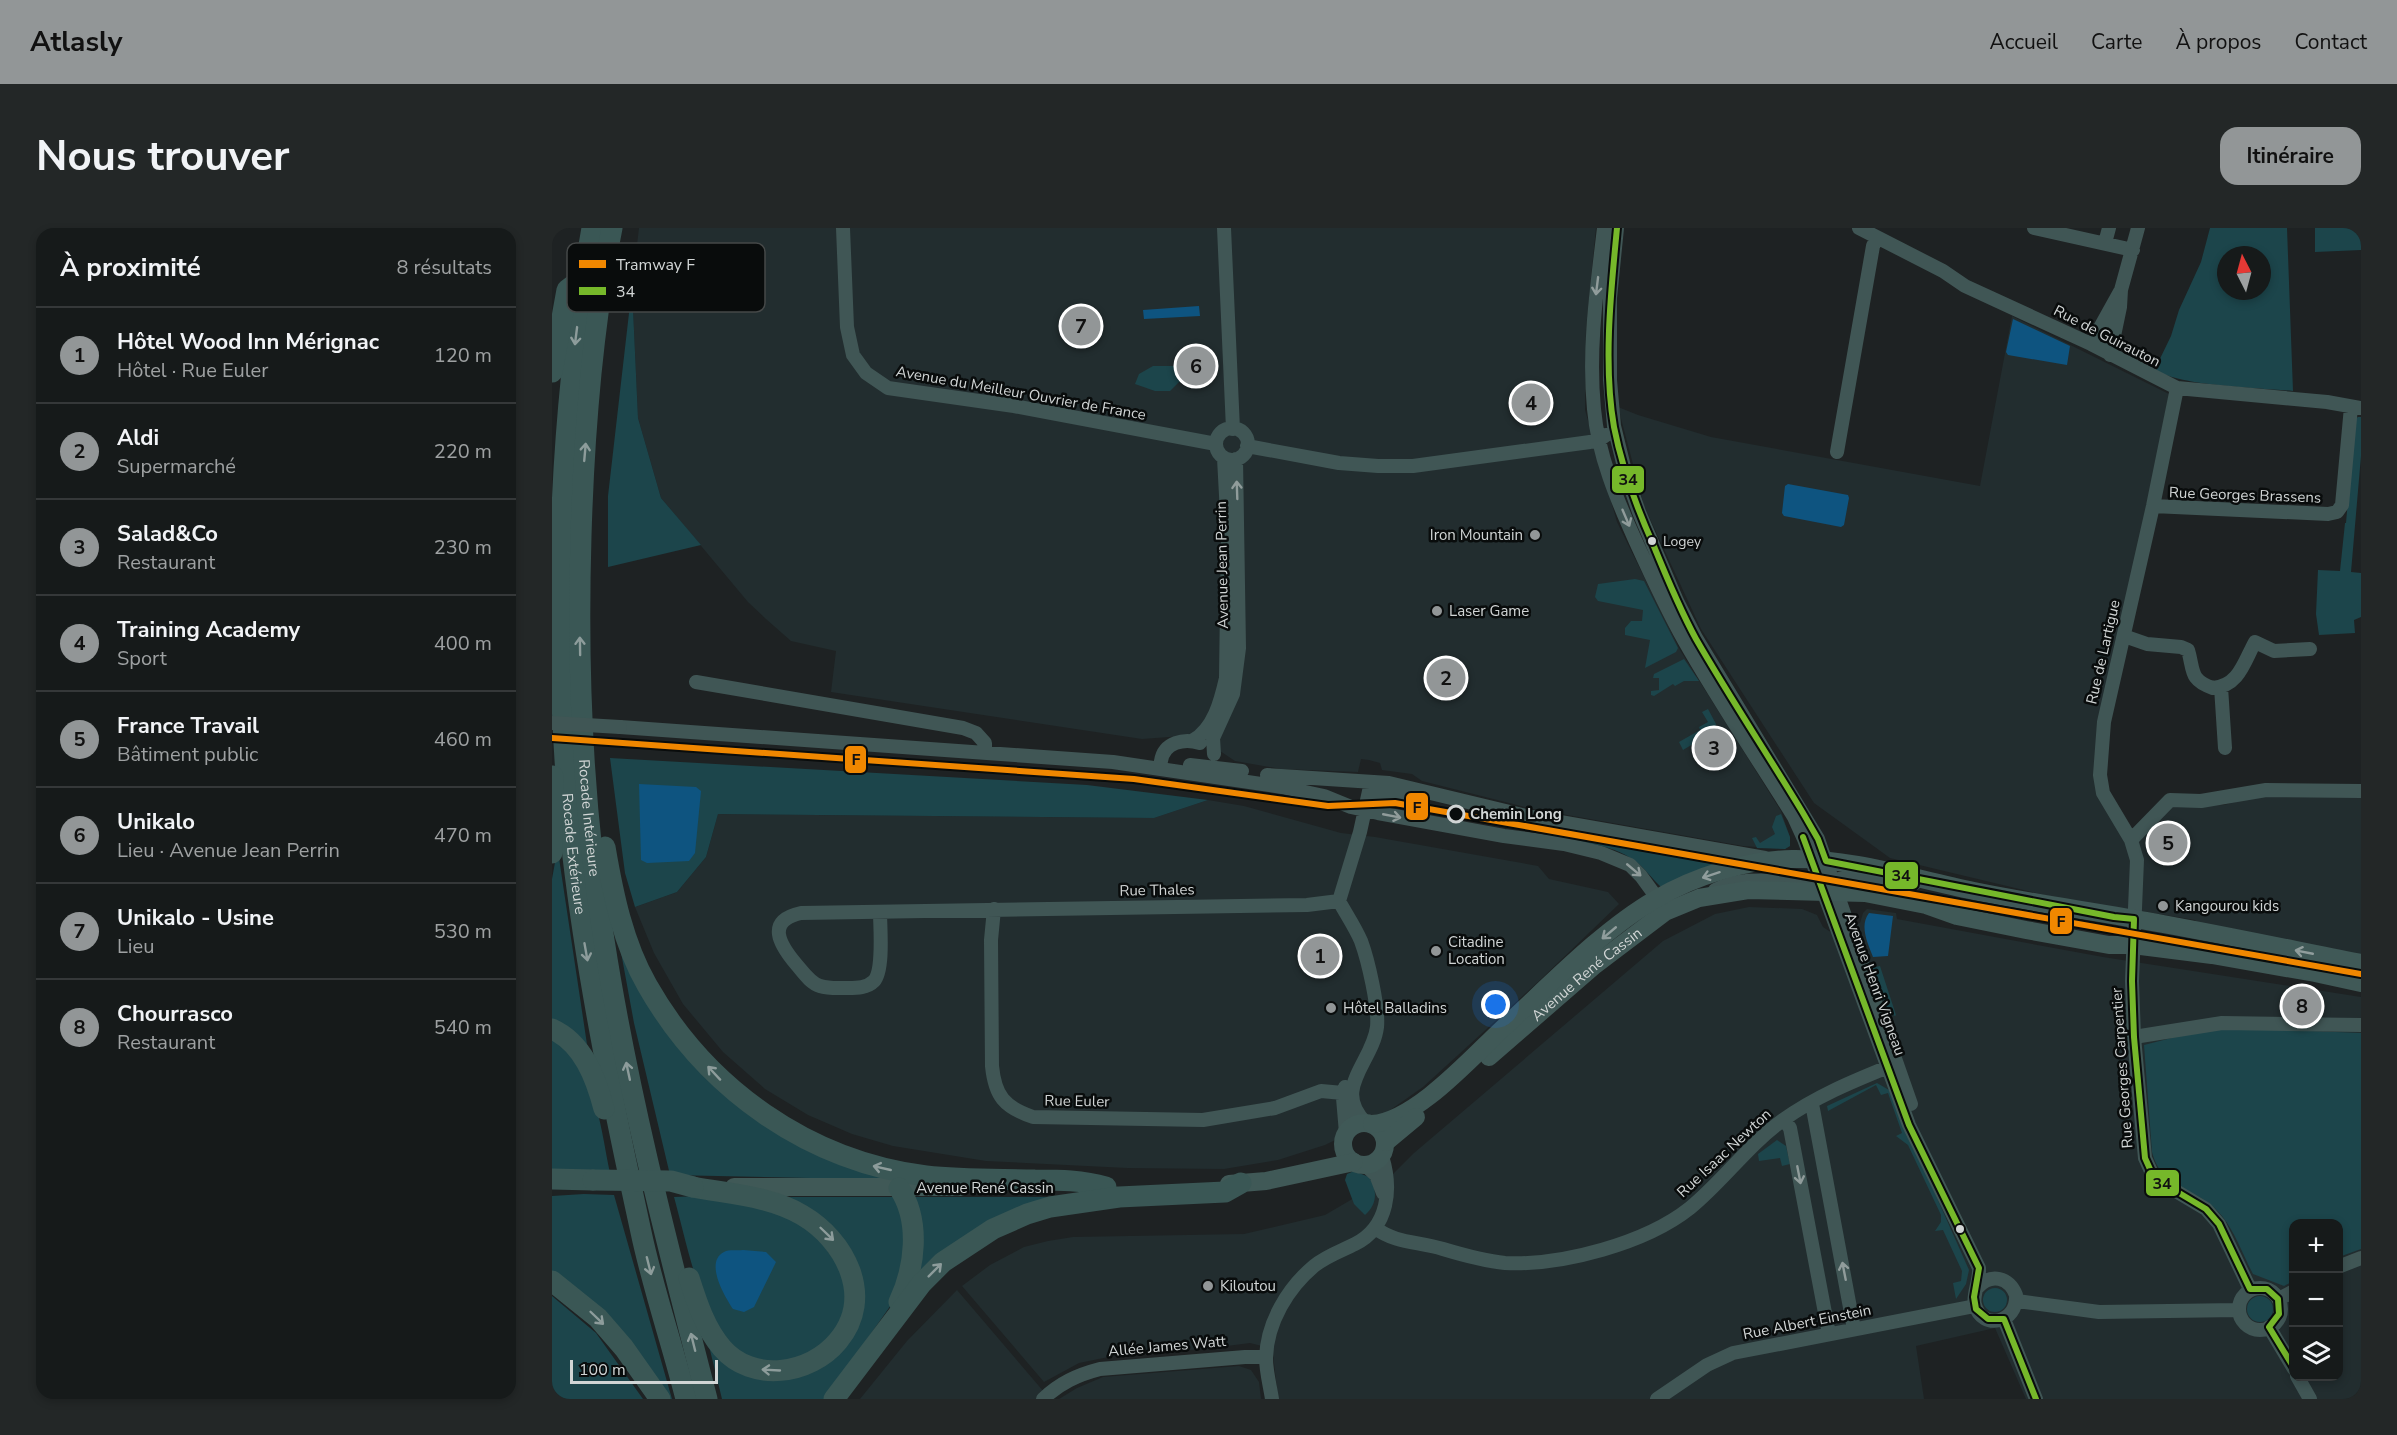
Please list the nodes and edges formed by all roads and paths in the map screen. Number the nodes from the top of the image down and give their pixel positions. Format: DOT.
graph roads {
  1 [pos="591,228"];
  2 [pos="612,228"];
  3 [pos="843,228"];
  4 [pos="1224,228"];
  5 [pos="1604,228"];
  6 [pos="1617,228"];
  7 [pos="1859,228"];
  8 [pos="2034,228"];
  9 [pos="2109,228"];
  10 [pos="2138,228"];
  11 [pos="1877,238"];
  12 [pos="589,243"];
  13 [pos="610,243"];
  14 [pos="2105,243"];
  15 [pos="2133,250"];
  16 [pos="567,290"];
  17 [pos="2121,290"];
  18 [pos="579,312"];
  19 [pos="599,312"];
  20 [pos="2091,344"];
  21 [pos="2110,355"];
  22 [pos="552,372"];
  23 [pos="2177,388"];
  24 [pos="2356,408"];
  25 [pos="1614,426"];
  26 [pos="1233,429"];
  27 [pos="1599,440"];
  28 [pos="1216,444"];
  29 [pos="1247,446"];
  30 [pos="1837,452"];
  31 [pos="1230,459"];
  32 [pos="2153,506"];
  33 [pos="1640,512"];
  34 [pos="558,580"];
  35 [pos="2124,636"];
  36 [pos="2298,665"];
  37 [pos="1231,674"];
  38 [pos="552,677"];
  39 [pos="696,682"];
  40 [pos="2221,687"];
  41 [pos="580,705"];
  42 [pos="552,723"];
  43 [pos="1192,741"];
  44 [pos="2225,748"];
  45 [pos="552,752"];
  46 [pos="985,752"];
  47 [pos="1216,761"];
  48 [pos="1165,766"];
  49 [pos="1202,776"];
  50 [pos="1371,782"];
  51 [pos="1282,787"];
  52 [pos="2361,791"];
  53 [pos="1489,807"];
  54 [pos="1366,808"];
  55 [pos="2131,840"];
  56 [pos="552,854"];
  57 [pos="1789,859"];
  58 [pos="1825,877"];
  59 [pos="1657,898"];
  60 [pos="1339,901"];
  61 [pos="1681,904"];
  62 [pos="994,909"];
  63 [pos="880,912"];
  64 [pos="1957,916"];
  65 [pos="2134,918"];
  66 [pos="2236,938"];
  67 [pos="2133,945"];
  68 [pos="2361,963"];
  69 [pos="2361,983"];
  70 [pos="2361,1025"];
  71 [pos="552,1029"];
  72 [pos="2134,1037"];
  73 [pos="1368,1054"];
  74 [pos="1888,1067"];
  75 [pos="1343,1093"];
  76 [pos="1810,1103"];
  77 [pos="636,1112"];
  78 [pos="1784,1120"];
  79 [pos="1369,1123"];
  80 [pos="1344,1137"];
  81 [pos="1384,1149"];
  82 [pos="1359,1164"];
  83 [pos="552,1179"];
  84 [pos="1278,1179"];
  85 [pos="1241,1183"];
  86 [pos="594,1184"];
  87 [pos="693,1187"];
  88 [pos="1106,1187"];
  89 [pos="552,1188"];
  90 [pos="899,1188"];
  91 [pos="1830,1195"];
  92 [pos="1804,1200"];
  93 [pos="1383,1210"];
  94 [pos="1834,1219"];
  95 [pos="1809,1224"];
  96 [pos="1375,1227"];
  97 [pos="641,1234"];
  98 [pos="2361,1258"];
  99 [pos="2343,1265"];
  100 [pos="1999,1279"];
  101 [pos="552,1281"];
  102 [pos="1978,1287"];
  103 [pos="2250,1289"];
  104 [pos="2289,1294"];
  105 [pos="2279,1299"];
  106 [pos="2017,1301"];
  107 [pos="1975,1306"];
  108 [pos="2238,1310"];
  109 [pos="2004,1319"];
  110 [pos="2269,1328"];
  111 [pos="1854,1329"];
  112 [pos="1829,1334"];
  113 [pos="1266,1357"];
  114 [pos="2289,1361"];
  115 [pos="2299,1381"];
  116 [pos="660,1399"];
  117 [pos="686,1399"];
  118 [pos="707,1399"];
  119 [pos="828,1399"];
  120 [pos="834,1399"];
  121 [pos="1043,1399"];
  122 [pos="1272,1399"];
  123 [pos="1657,1399"];
  124 [pos="2036,1399"];
  125 [pos="2310,1399"];
  1 -- 12 [label="highway, Rocade Extérieure"];
  13 -- 2 [label="highway, Rocade Intérieure, one-way"];
  3 -- 28 [label="street, Avenue du Meilleur Ouvrier de France"];
  4 -- 26 [label="street"];
  5 -- 27 [label="street, Avenue Henri Vigneau, one-way"];
  6 -- 25 [label="street, Avenue Henri Vigneau"];
  7 -- 11 [label="street, Rue de Guirauton"];
  8 -- 14 [label="street"];
  9 -- 14 [label="street"];
  10 -- 15 [label="street"];
  11 -- 20 [label="street, Rue de Guirauton"];
  11 -- 30 [label="street"];
  14 -- 15 [label="street"];
  15 -- 17 [label="street"];
  16 -- 22 [label="highway"];
  17 -- 20 [label="street"];
  17 -- 21 [label="street"];
  18 -- 34 [label="highway, Rocade Extérieure, one-way"];
  41 -- 19 [label="highway, Rocade Intérieure, one-way"];
  20 -- 21 [label="street, Rue de Guirauton"];
  21 -- 23 [label="street, Rue de Guirauton"];
  23 -- 24 [label="street, Rue de Guirauton"];
  23 -- 32 [label="street, Rue de Lartigue"];
  24 -- 32 [label="street, Rue Georges Brassens"];
  25 -- 27 [label="street"];
  25 -- 33 [label="street, Avenue Henri Vigneau"];
  26 -- 28 [label="street"];
  26 -- 29 [label="street"];
  27 -- 29 [label="street"];
  27 -- 33 [label="street, Avenue Henri Vigneau"];
  27 -- 58 [label="street, Avenue Henri Vigneau, one-way"];
  28 -- 31 [label="street"];
  29 -- 31 [label="street"];
  31 -- 37 [label="street, Avenue Jean Perrin"];
  32 -- 35 [label="street, Rue de Lartigue"];
  33 -- 58 [label="street, Avenue Henri Vigneau"];
  34 -- 38 [label="highway"];
  34 -- 97 [label="highway, Rocade Extérieure, one-way"];
  35 -- 40 [label="street"];
  35 -- 55 [label="street, Rue de Lartigue"];
  36 -- 40 [label="street"];
  37 -- 43 [label="street, Avenue Jean Perrin"];
  37 -- 47 [label="street, Avenue Jean Perrin"];
  39 -- 46 [label="street"];
  40 -- 44 [label="street"];
  77 -- 41 [label="highway, Rocade Intérieure, one-way"];
  88 -- 41 [label="highway, one-way"];
  42 -- 46 [label="street, bridge"];
  43 -- 47 [label="street"];
  43 -- 48 [label="street, Avenue Jean Perrin"];
  45 -- 56 [label="highway"];
  46 -- 48 [label="street"];
  47 -- 48 [label="street"];
  47 -- 49 [label="street"];
  47 -- 50 [label="street"];
  48 -- 49 [label="street"];
  49 -- 51 [label="street"];
  50 -- 51 [label="street"];
  50 -- 53 [label="street"];
  50 -- 54 [label="street"];
  51 -- 54 [label="street"];
  52 -- 55 [label="street"];
  53 -- 54 [label="street"];
  53 -- 57 [label="street"];
  54 -- 59 [label="street, one-way"];
  54 -- 60 [label="street"];
  55 -- 65 [label="street, Rue de Lartigue"];
  57 -- 58 [label="main road, Avenue René Cassin"];
  57 -- 59 [label="main road, Avenue René Cassin, one-way"];
  58 -- 61 [label="main road, Avenue René Cassin"];
  58 -- 64 [label="main road"];
  58 -- 65 [label="main road"];
  58 -- 74 [label="street, Avenue Henri Vigneau"];
  58 -- 100 [label="street, Avenue Henri Vigneau"];
  59 -- 61 [label="street"];
  59 -- 79 [label="main road, Avenue René Cassin, one-way"];
  60 -- 62 [label="street, Rue Thales"];
  60 -- 73 [label="street"];
  61 -- 81 [label="main road, Avenue René Cassin"];
  62 -- 63 [label="street, Rue Thales"];
  62 -- 75 [label="street, Rue Euler"];
  63 -- 63 [label="street, Rue Thales"];
  64 -- 65 [label="main road"];
  64 -- 67 [label="main road"];
  65 -- 66 [label="main road"];
  65 -- 67 [label="street, Rue Georges Carpentier"];
  66 -- 67 [label="main road"];
  68 -- 66 [label="main road, one-way"];
  67 -- 69 [label="main road"];
  67 -- 72 [label="street, Rue Georges Carpentier"];
  70 -- 72 [label="street"];
  71 -- 97 [label="highway"];
  72 -- 103 [label="street, Rue Georges Carpentier"];
  73 -- 75 [label="street"];
  73 -- 79 [label="street"];
  74 -- 76 [label="street, Rue Isaac Newton"];
  74 -- 102 [label="street, Avenue Henri Vigneau"];
  75 -- 80 [label="street"];
  76 -- 78 [label="street, Rue Isaac Newton"];
  76 -- 91 [label="street"];
  87 -- 77 [label="highway, one-way"];
  118 -- 77 [label="highway, Rocade Intérieure, one-way"];
  78 -- 92 [label="street, one-way"];
  78 -- 96 [label="street, Rue Isaac Newton"];
  79 -- 80 [label="main road"];
  79 -- 81 [label="main road"];
  80 -- 82 [label="main road"];
  80 -- 84 [label="main road, Avenue René Cassin"];
  81 -- 82 [label="main road"];
  81 -- 93 [label="street"];
  82 -- 84 [label="main road, Avenue René Cassin"];
  82 -- 93 [label="street"];
  83 -- 86 [label="highway"];
  84 -- 85 [label="main road, Avenue René Cassin"];
  85 -- 88 [label="main road, Avenue René Cassin"];
  120 -- 85 [label="highway, one-way"];
  86 -- 87 [label="highway, bridge"];
  86 -- 89 [label="main road"];
  87 -- 90 [label="main road, Avenue René Cassin"];
  88 -- 90 [label="main road, Avenue René Cassin"];
  90 -- 119 [label="highway"];
  91 -- 92 [label="street"];
  91 -- 94 [label="street"];
  92 -- 95 [label="street"];
  93 -- 96 [label="street"];
  94 -- 95 [label="street"];
  111 -- 94 [label="street, one-way"];
  95 -- 112 [label="street"];
  96 -- 113 [label="street"];
  97 -- 117 [label="highway, Rocade Extérieure, one-way"];
  98 -- 99 [label="street"];
  100 -- 102 [label="street"];
  100 -- 106 [label="street, Avenue Henri Vigneau"];
  101 -- 116 [label="highway, one-way"];
  102 -- 107 [label="street, Avenue Henri Vigneau"];
  103 -- 105 [label="street"];
  103 -- 108 [label="street"];
  104 -- 105 [label="street"];
  105 -- 110 [label="street"];
  106 -- 108 [label="street"];
  106 -- 109 [label="street"];
  107 -- 109 [label="street"];
  107 -- 111 [label="street, Rue Albert Einstein"];
  108 -- 110 [label="street"];
  109 -- 124 [label="street"];
  110 -- 114 [label="street"];
  111 -- 112 [label="street, Rue Albert Einstein"];
  112 -- 123 [label="street, Rue Albert Einstein"];
  113 -- 121 [label="street, Allée James Watt"];
  113 -- 122 [label="street"];
  115 -- 125 [label="street"];
}
